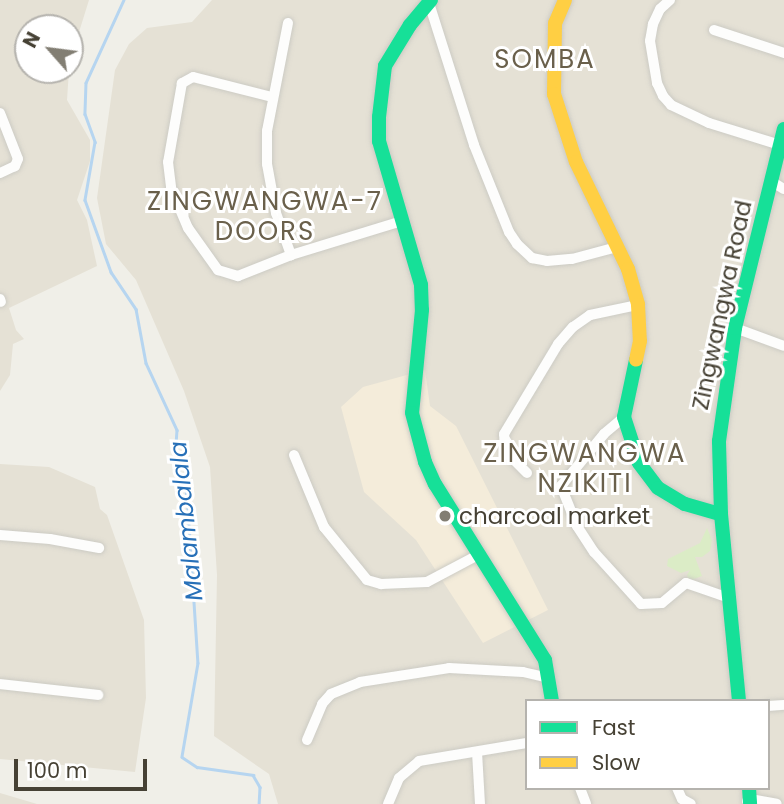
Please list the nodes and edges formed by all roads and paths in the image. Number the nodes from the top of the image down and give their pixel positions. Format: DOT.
graph roads {
  1 [pos="565,0"];
  2 [pos="670,0"];
  3 [pos="430,2"];
  4 [pos="288,23"];
  5 [pos="714,30"];
  6 [pos="784,53"];
  7 [pos="272,97"];
  8 [pos="0,113"];
  9 [pos="784,129"];
  10 [pos="780,145"];
  11 [pos="0,173"];
  12 [pos="778,185"];
  13 [pos="402,221"];
  14 [pos="617,247"];
  15 [pos="291,255"];
  16 [pos="638,306"];
  17 [pos="735,328"];
  18 [pos="784,346"];
  19 [pos="624,417"];
  20 [pos="294,455"];
  21 [pos="527,473"];
  22 [pos="721,514"];
  23 [pos="0,535"];
  24 [pos="99,548"];
  25 [pos="478,555"];
  26 [pos="729,598"];
  27 [pos="548,678"];
  28 [pos="0,684"];
  29 [pos="98,695"];
  30 [pos="552,699"];
  31 [pos="739,699"];
  32 [pos="307,740"];
  33 [pos="525,743"];
  34 [pos="477,752"];
  35 [pos="678,790"];
  36 [pos="748,799"];
  37 [pos="388,804"];
  38 [pos="480,804"];
  39 [pos="691,804"];
  40 [pos="777,804"];
  1 -- 14 [label="street"];
  2 -- 10 [label="street"];
  3 -- 13 [label="street"];
  3 -- 14 [label="street"];
  4 -- 7 [label="street"];
  5 -- 6 [label="street"];
  7 -- 15 [label="street"];
  7 -- 15 [label="street"];
  8 -- 11 [label="street"];
  9 -- 10 [label="street, Zingwangwa Road"];
  10 -- 12 [label="street, Zingwangwa Road"];
  12 -- 17 [label="street, Zingwangwa Road"];
  13 -- 15 [label="street"];
  13 -- 25 [label="street"];
  14 -- 16 [label="street"];
  16 -- 19 [label="street"];
  16 -- 21 [label="street"];
  17 -- 18 [label="street"];
  17 -- 22 [label="street, Zingwangwa Road"];
  19 -- 22 [label="street"];
  19 -- 26 [label="street"];
  20 -- 25 [label="street"];
  22 -- 26 [label="street, Zingwangwa Road"];
  23 -- 24 [label="street"];
  25 -- 27 [label="street"];
  26 -- 31 [label="street, Zingwangwa Road"];
  27 -- 30 [label="street"];
  27 -- 32 [label="street"];
  28 -- 29 [label="street"];
  33 -- 34 [label="street"];
  34 -- 37 [label="street"];
  34 -- 38 [label="street"];
  35 -- 39 [label="street"];
  36 -- 40 [label="street"];
}
